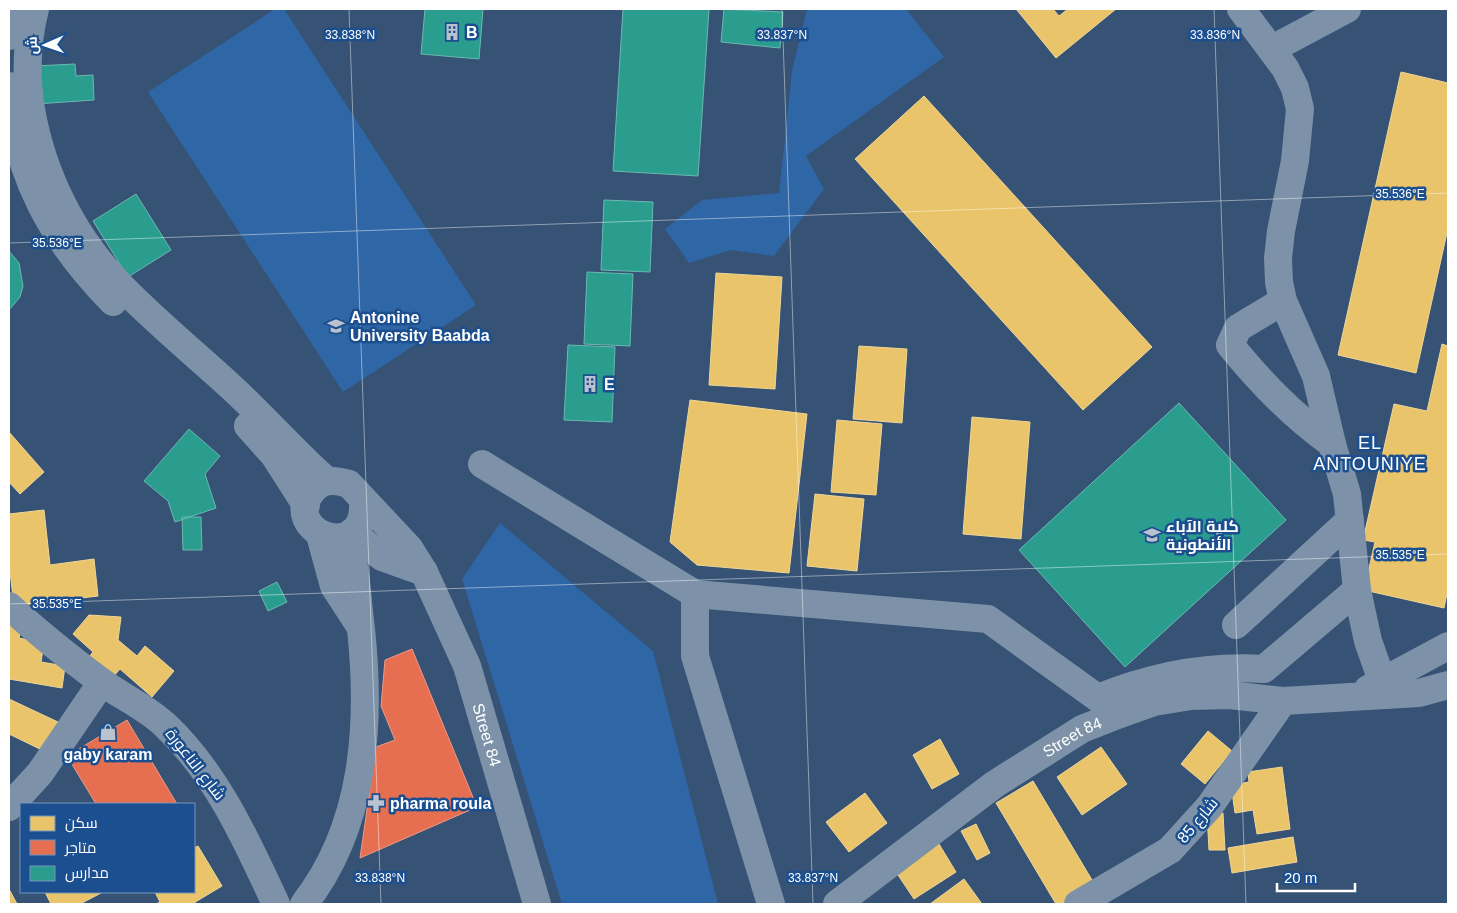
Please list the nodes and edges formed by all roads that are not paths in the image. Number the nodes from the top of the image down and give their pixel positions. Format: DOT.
graph roads {
  1 [pos="11,9"];
  2 [pos="35,9"];
  3 [pos="1241,9"];
  4 [pos="1347,9"];
  5 [pos="9,36"];
  6 [pos="1272,49"];
  7 [pos="9,86"];
  8 [pos="1283,301"];
  9 [pos="1332,444"];
  10 [pos="482,464"];
  11 [pos="327,481"];
  12 [pos="363,501"];
  13 [pos="306,505"];
  14 [pos="1350,520"];
  15 [pos="350,534"];
  16 [pos="320,535"];
  17 [pos="424,572"];
  18 [pos="1357,590"];
  19 [pos="695,594"];
  20 [pos="9,606"];
  21 [pos="1236,625"];
  22 [pos="360,627"];
  23 [pos="1448,646"];
  24 [pos="102,682"];
  25 [pos="1448,685"];
  26 [pos="1385,688"];
  27 [pos="1283,701"];
  28 [pos="1109,706"];
  29 [pos="9,807"];
  30 [pos="276,904"];
  31 [pos="304,904"];
  32 [pos="537,904"];
  33 [pos="771,904"];
  34 [pos="837,904"];
  35 [pos="1078,904"];
  1 -- 5 [label="street"];
  2 -- 11 [label="street"];
  3 -- 6 [label="street"];
  4 -- 6 [label="street"];
  6 -- 8 [label="street"];
  7 -- 13 [label="street"];
  8 -- 9 [label="street"];
  8 -- 9 [label="street"];
  9 -- 14 [label="street"];
  10 -- 19 [label="street"];
  11 -- 12 [label="street"];
  11 -- 13 [label="street"];
  12 -- 15 [label="street"];
  12 -- 17 [label="street, Street 84"];
  13 -- 16 [label="street"];
  14 -- 18 [label="street"];
  14 -- 21 [label="street"];
  15 -- 16 [label="street"];
  15 -- 17 [label="street"];
  15 -- 22 [label="street"];
  16 -- 22 [label="street"];
  17 -- 32 [label="street, Street 84"];
  18 -- 26 [label="street"];
  18 -- 28 [label="street"];
  19 -- 28 [label="street"];
  19 -- 33 [label="street"];
  20 -- 24 [label="street, شارع الناعورة"];
  22 -- 31 [label="street"];
  23 -- 26 [label="street"];
  24 -- 29 [label="street"];
  24 -- 30 [label="street, شارع الناعورة"];
  25 -- 26 [label="street"];
  26 -- 27 [label="street, Street 84"];
  27 -- 28 [label="street, Street 84"];
  27 -- 35 [label="street, شارع 85"];
  28 -- 34 [label="street, Street 84"];
}
